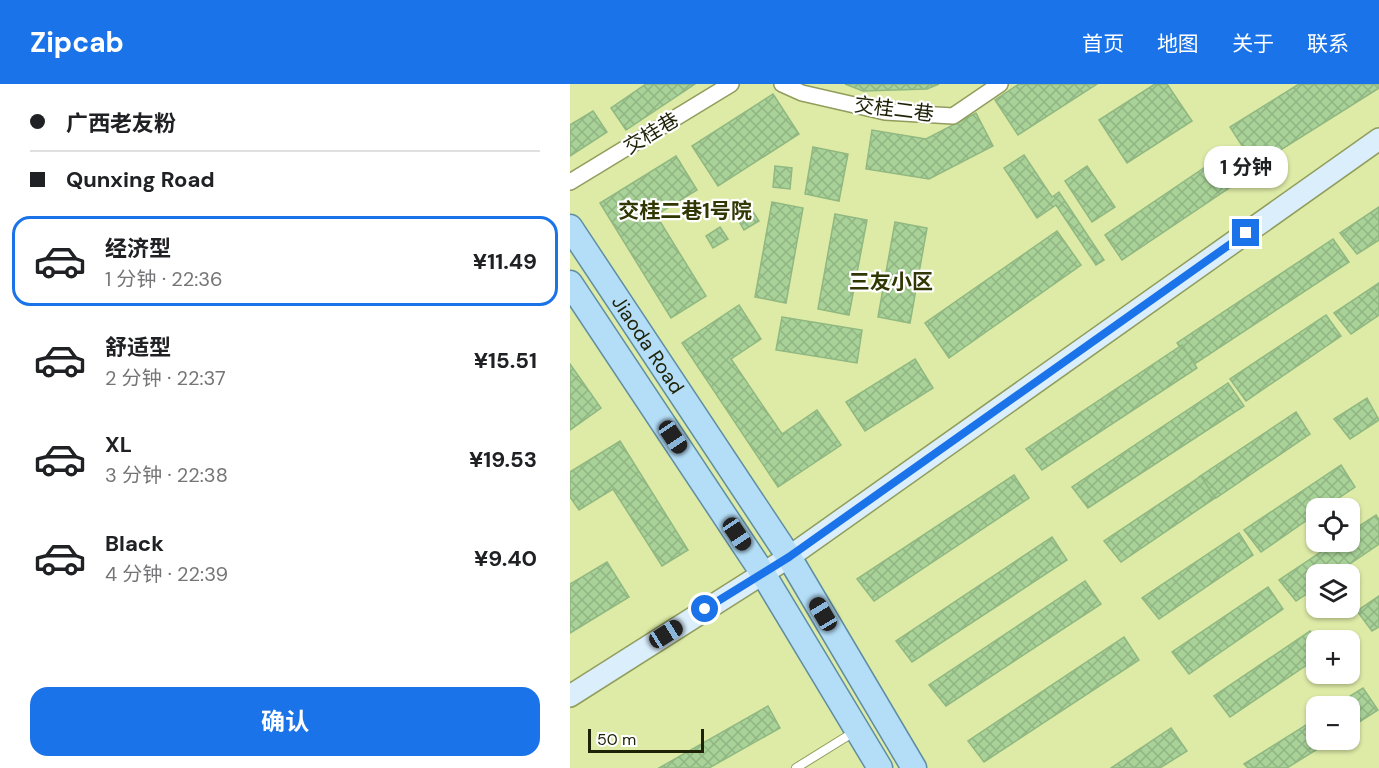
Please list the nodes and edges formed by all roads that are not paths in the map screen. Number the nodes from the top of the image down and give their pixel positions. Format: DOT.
graph roads {
  1 [pos="731,84"];
  2 [pos="782,84"];
  3 [pos="1000,84"];
  4 [pos="1379,139"];
  5 [pos="570,182"];
  6 [pos="570,227"];
  7 [pos="570,283"];
  8 [pos="789,557"];
  9 [pos="762,572"];
  10 [pos="570,696"];
  11 [pos="857,730"];
  12 [pos="796,768"];
  13 [pos="880,768"];
  14 [pos="914,768"];
  1 -- 5 [label="street, 交桂巷"];
  2 -- 3 [label="street, 交桂二巷"];
  4 -- 8 [label="street"];
  6 -- 8 [label="main road, Jiaoda Road"];
  7 -- 9 [label="main road, Jiaoda Road"];
  8 -- 9 [label="street"];
  8 -- 14 [label="main road, Jiaoda Road"];
  9 -- 10 [label="street"];
  9 -- 11 [label="main road, Jiaoda Road"];
  11 -- 12 [label="lane"];
  11 -- 13 [label="main road, Jiaoda Road"];
}
